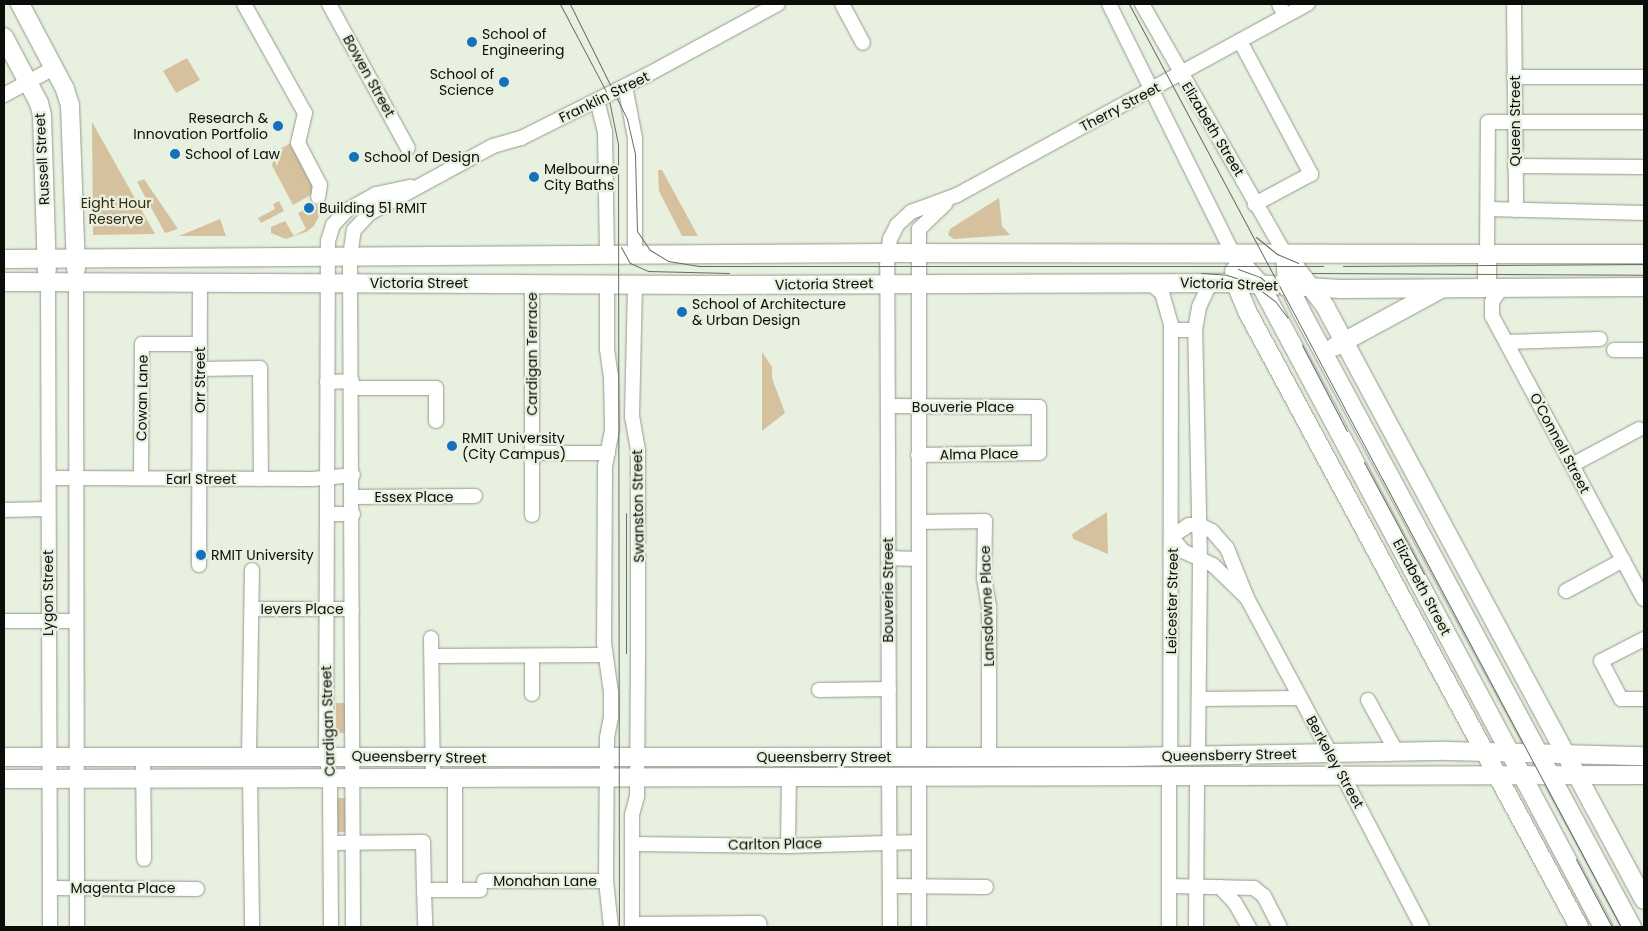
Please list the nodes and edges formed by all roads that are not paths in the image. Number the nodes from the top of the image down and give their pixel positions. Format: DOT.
graph roads {
  1 [pos="20,4"];
  2 [pos="244,4"];
  3 [pos="329,4"];
  4 [pos="754,4"];
  5 [pos="842,4"];
  6 [pos="1109,4"];
  7 [pos="1142,4"];
  8 [pos="1279,4"];
  9 [pos="1308,4"];
  10 [pos="1514,4"];
  11 [pos="773,6"];
  12 [pos="1285,16"];
  13 [pos="4,37"];
  14 [pos="1240,41"];
  15 [pos="863,44"];
  16 [pos="54,68"];
  17 [pos="1180,74"];
  18 [pos="1514,77"];
  19 [pos="1644,77"];
  20 [pos="28,82"];
  21 [pos="625,86"];
  22 [pos="1154,89"];
  23 [pos="4,95"];
  24 [pos="597,100"];
  25 [pos="1515,122"];
  26 [pos="1644,122"];
  27 [pos="408,148"];
  28 [pos="1515,166"];
  29 [pos="1644,167"];
  30 [pos="426,182"];
  31 [pos="957,195"];
  32 [pos="318,197"];
  33 [pos="1256,204"];
  34 [pos="1488,209"];
  35 [pos="1516,210"];
  36 [pos="1644,213"];
  37 [pos="888,253"];
  38 [pos="918,253"];
  39 [pos="1233,254"];
  40 [pos="1285,254"];
  41 [pos="1644,254"];
  42 [pos="607,255"];
  43 [pos="635,255"];
  44 [pos="1487,255"];
  45 [pos="327,257"];
  46 [pos="350,257"];
  47 [pos="4,259"];
  48 [pos="47,259"];
  49 [pos="76,259"];
  50 [pos="4,282"];
  51 [pos="48,282"];
  52 [pos="76,282"];
  53 [pos="200,282"];
  54 [pos="327,282"];
  55 [pos="350,282"];
  56 [pos="607,283"];
  57 [pos="887,283"];
  58 [pos="918,283"];
  59 [pos="1150,283"];
  60 [pos="1210,283"];
  61 [pos="1236,283"];
  62 [pos="532,284"];
  63 [pos="636,284"];
  64 [pos="1260,284"];
  65 [pos="1288,286"];
  66 [pos="1495,287"];
  67 [pos="1644,287"];
  68 [pos="1313,288"];
  69 [pos="1444,288"];
  70 [pos="1171,330"];
  71 [pos="1196,330"];
  72 [pos="1600,339"];
  73 [pos="1344,342"];
  74 [pos="1506,342"];
  75 [pos="200,344"];
  76 [pos="1614,350"];
  77 [pos="1644,350"];
  78 [pos="1324,353"];
  79 [pos="1303,364"];
  80 [pos="200,369"];
  81 [pos="1282,375"];
  82 [pos="327,382"];
  83 [pos="352,385"];
  84 [pos="888,406"];
  85 [pos="918,407"];
  86 [pos="436,420"];
  87 [pos="1639,429"];
  88 [pos="532,453"];
  89 [pos="608,453"];
  90 [pos="1039,453"];
  91 [pos="918,455"];
  92 [pos="1572,465"];
  93 [pos="353,475"];
  94 [pos="327,476"];
  95 [pos="49,478"];
  96 [pos="76,478"];
  97 [pos="141,478"];
  98 [pos="199,479"];
  99 [pos="260,479"];
  100 [pos="475,496"];
  101 [pos="353,497"];
  102 [pos="48,509"];
  103 [pos="4,510"];
  104 [pos="327,514"];
  105 [pos="353,514"];
  106 [pos="532,515"];
  107 [pos="918,522"];
  108 [pos="1200,525"];
  109 [pos="1172,538"];
  110 [pos="888,558"];
  111 [pos="918,559"];
  112 [pos="1623,560"];
  113 [pos="1200,561"];
  114 [pos="199,566"];
  115 [pos="252,570"];
  116 [pos="1466,573"];
  117 [pos="1447,582"];
  118 [pos="1566,590"];
  119 [pos="1425,593"];
  120 [pos="1247,598"];
  121 [pos="1644,599"];
  122 [pos="1406,603"];
  123 [pos="252,609"];
  124 [pos="327,610"];
  125 [pos="352,610"];
  126 [pos="76,620"];
  127 [pos="4,621"];
  128 [pos="48,621"];
  129 [pos="431,638"];
  130 [pos="1644,639"];
  131 [pos="604,655"];
  132 [pos="432,656"];
  133 [pos="532,656"];
  134 [pos="889,689"];
  135 [pos="819,690"];
  136 [pos="532,694"];
  137 [pos="1300,698"];
  138 [pos="1199,699"];
  139 [pos="1368,700"];
  140 [pos="1644,700"];
  141 [pos="1396,751"];
  142 [pos="1486,752"];
  143 [pos="1330,753"];
  144 [pos="1511,753"];
  145 [pos="1538,754"];
  146 [pos="1198,755"];
  147 [pos="1566,755"];
  148 [pos="249,756"];
  149 [pos="326,756"];
  150 [pos="351,756"];
  151 [pos="889,756"];
  152 [pos="919,756"];
  153 [pos="988,756"];
  154 [pos="1170,756"];
  155 [pos="1644,756"];
  156 [pos="4,757"];
  157 [pos="49,757"];
  158 [pos="76,757"];
  159 [pos="143,757"];
  160 [pos="789,757"];
  161 [pos="1126,757"];
  162 [pos="433,758"];
  163 [pos="607,758"];
  164 [pos="638,758"];
  165 [pos="889,775"];
  166 [pos="919,775"];
  167 [pos="1644,775"];
  168 [pos="455,776"];
  169 [pos="606,776"];
  170 [pos="638,776"];
  171 [pos="789,776"];
  172 [pos="988,776"];
  173 [pos="1127,776"];
  174 [pos="433,777"];
  175 [pos="1169,777"];
  176 [pos="1397,777"];
  177 [pos="1500,777"];
  178 [pos="1551,777"];
  179 [pos="1578,777"];
  180 [pos="250,778"];
  181 [pos="330,778"];
  182 [pos="352,778"];
  183 [pos="1197,778"];
  184 [pos="1344,778"];
  185 [pos="1523,778"];
  186 [pos="4,779"];
  187 [pos="49,779"];
  188 [pos="76,779"];
  189 [pos="143,779"];
  190 [pos="890,842"];
  191 [pos="919,842"];
  192 [pos="331,843"];
  193 [pos="352,843"];
  194 [pos="632,844"];
  195 [pos="788,846"];
  196 [pos="144,859"];
  197 [pos="606,881"];
  198 [pos="919,885"];
  199 [pos="890,886"];
  200 [pos="1170,886"];
  201 [pos="986,887"];
  202 [pos="1196,887"];
  203 [pos="1220,887"];
  204 [pos="50,888"];
  205 [pos="77,888"];
  206 [pos="197,889"];
  207 [pos="424,890"];
  208 [pos="455,890"];
  209 [pos="1644,900"];
  210 [pos="760,925"];
  211 [pos="632,926"];
  212 [pos="50,927"];
  213 [pos="77,927"];
  214 [pos="252,927"];
  215 [pos="331,927"];
  216 [pos="353,927"];
  217 [pos="425,927"];
  218 [pos="611,927"];
  219 [pos="890,927"];
  220 [pos="919,927"];
  221 [pos="1169,927"];
  222 [pos="1196,927"];
  223 [pos="1249,927"];
  224 [pos="1280,927"];
  225 [pos="1422,927"];
  226 [pos="1579,927"];
  227 [pos="1603,927"];
  228 [pos="1632,927"];
  1 -- 16 [label="main road"];
  2 -- 32 [label="street"];
  3 -- 27 [label="street, Bowen Street"];
  4 -- 11 [label="street"];
  5 -- 15 [label="street"];
  6 -- 22 [label="street, Elizabeth Street"];
  7 -- 17 [label="street, Elizabeth Street"];
  8 -- 12 [label="street"];
  9 -- 12 [label="street, Therry Street"];
  10 -- 18 [label="street, Queen Street"];
  11 -- 21 [label="street, Franklin Street"];
  12 -- 14 [label="street, Therry Street"];
  13 -- 20 [label="main road, Russell Street"];
  14 -- 17 [label="street, Therry Street"];
  14 -- 33 [label="street"];
  16 -- 20 [label="street"];
  16 -- 49 [label="main road"];
  17 -- 22 [label="street, Therry Street"];
  17 -- 33 [label="street, Elizabeth Street"];
  18 -- 19 [label="street"];
  18 -- 25 [label="street, Queen Street"];
  20 -- 23 [label="street"];
  20 -- 48 [label="main road, Russell Street"];
  21 -- 24 [label="street, Franklin Street"];
  21 -- 43 [label="street, Swanston Street"];
  22 -- 31 [label="street, Therry Street"];
  22 -- 39 [label="street, Elizabeth Street"];
  24 -- 30 [label="street, Franklin Street"];
  24 -- 42 [label="street, Swanston Street"];
  25 -- 26 [label="street"];
  25 -- 28 [label="street, Queen Street"];
  25 -- 34 [label="street, Queen Street"];
  28 -- 29 [label="street"];
  28 -- 35 [label="street, Queen Street"];
  30 -- 45 [label="street, Franklin Street"];
  30 -- 46 [label="street, Franklin Street"];
  31 -- 37 [label="street, Therry Street"];
  31 -- 38 [label="street, Therry Street"];
  33 -- 40 [label="street, Elizabeth Street"];
  34 -- 35 [label="street"];
  34 -- 44 [label="street, Queen Street"];
  35 -- 36 [label="street"];
  37 -- 38 [label="main road, Victoria Street"];
  37 -- 43 [label="main road, Victoria Street"];
  37 -- 57 [label="street, Bouverie Street"];
  38 -- 39 [label="main road, Victoria Street"];
  38 -- 58 [label="street"];
  39 -- 40 [label="main road, Victoria Street"];
  39 -- 61 [label="main road, Elizabeth Street"];
  39 -- 64 [label="main road, Elizabeth Street"];
  40 -- 44 [label="main road, Victoria Street"];
  40 -- 65 [label="main road, Elizabeth Street"];
  40 -- 68 [label="main road, Elizabeth Street"];
  41 -- 44 [label="main road, Victoria Street"];
  42 -- 43 [label="main road, Victoria Street"];
  42 -- 46 [label="main road, Victoria Street"];
  42 -- 56 [label="main road, Swanston Street"];
  43 -- 63 [label="main road, Swanston Street"];
  44 -- 66 [label="main road"];
  45 -- 46 [label="main road, Victoria Street"];
  45 -- 49 [label="main road, Victoria Street"];
  45 -- 54 [label="street, Cardigan Street"];
  46 -- 55 [label="street, Cardigan Street"];
  47 -- 48 [label="main road, Victoria Street"];
  48 -- 49 [label="main road, Victoria Street"];
  48 -- 51 [label="main road, Lygon Street"];
  49 -- 52 [label="main road"];
  50 -- 51 [label="main road, Victoria Street"];
  51 -- 52 [label="main road, Victoria Street"];
  51 -- 95 [label="street, Lygon Street"];
  52 -- 53 [label="main road, Victoria Street"];
  52 -- 96 [label="street, Lygon Street"];
  53 -- 54 [label="main road, Victoria Street"];
  53 -- 75 [label="street, Orr Street"];
  54 -- 55 [label="main road, Victoria Street"];
  54 -- 82 [label="street, Cardigan Street"];
  55 -- 62 [label="main road, Victoria Street"];
  55 -- 83 [label="street, Cardigan Street"];
  56 -- 62 [label="main road, Victoria Street"];
  56 -- 63 [label="main road, Victoria Street"];
  56 -- 89 [label="street, Swanston Street"];
  57 -- 58 [label="main road, Victoria Street"];
  57 -- 63 [label="main road, Victoria Street"];
  57 -- 84 [label="street, Bouverie Street"];
  58 -- 59 [label="main road, Victoria Street"];
  58 -- 85 [label="street"];
  59 -- 60 [label="main road, Victoria Street"];
  59 -- 70 [label="street, Leicester Street"];
  60 -- 61 [label="main road, Victoria Street"];
  60 -- 71 [label="street, Leicester Street"];
  61 -- 64 [label="main road, Victoria Street"];
  61 -- 81 [label="main road, Elizabeth Street"];
  62 -- 88 [label="street, Cardigan Terrace"];
  63 -- 164 [label="street, Swanston Street"];
  64 -- 65 [label="main road, Victoria Street"];
  64 -- 79 [label="main road, Elizabeth Street"];
  65 -- 68 [label="main road, Victoria Street"];
  65 -- 78 [label="main road, Elizabeth Street"];
  66 -- 67 [label="main road, Victoria Street"];
  66 -- 69 [label="main road, Victoria Street"];
  66 -- 74 [label="street, O'Connell Street"];
  68 -- 69 [label="main road, Victoria Street"];
  68 -- 73 [label="main road, Elizabeth Street"];
  69 -- 73 [label="main road"];
  70 -- 71 [label="street"];
  70 -- 109 [label="street, Leicester Street"];
  71 -- 108 [label="street, Leicester Street"];
  72 -- 74 [label="street"];
  73 -- 78 [label="main road"];
  73 -- 116 [label="main road, Elizabeth Street"];
  74 -- 92 [label="street, O'Connell Street"];
  75 -- 80 [label="street, Orr Street"];
  75 -- 97 [label="street, Cowan Lane"];
  76 -- 77 [label="street"];
  78 -- 79 [label="main road"];
  78 -- 117 [label="main road, Elizabeth Street"];
  79 -- 81 [label="main road"];
  79 -- 119 [label="main road, Elizabeth Street"];
  80 -- 98 [label="street, Orr Street"];
  80 -- 99 [label="street"];
  81 -- 122 [label="main road, Elizabeth Street"];
  82 -- 83 [label="street"];
  82 -- 94 [label="street, Cardigan Street"];
  83 -- 86 [label="street"];
  83 -- 93 [label="street, Cardigan Street"];
  84 -- 85 [label="street, Bouverie Place"];
  84 -- 110 [label="street, Bouverie Street"];
  85 -- 90 [label="street, Bouverie Place"];
  85 -- 91 [label="street"];
  87 -- 92 [label="street"];
  88 -- 89 [label="street"];
  88 -- 106 [label="street, Cardigan Terrace"];
  89 -- 131 [label="street, Swanston Street"];
  90 -- 91 [label="street, Alma Place"];
  91 -- 107 [label="street"];
  92 -- 112 [label="street, O'Connell Street"];
  93 -- 94 [label="street, Earl Street"];
  93 -- 101 [label="street, Cardigan Street"];
  94 -- 99 [label="street, Earl Street"];
  94 -- 104 [label="street, Cardigan Street"];
  95 -- 96 [label="street, Earl Street"];
  95 -- 102 [label="street, Lygon Street"];
  96 -- 97 [label="street, Earl Street"];
  96 -- 126 [label="street, Lygon Street"];
  97 -- 98 [label="street, Earl Street"];
  98 -- 99 [label="street, Earl Street"];
  98 -- 114 [label="street, Orr Street"];
  100 -- 101 [label="street, Essex Place"];
  101 -- 105 [label="street, Cardigan Street"];
  102 -- 103 [label="street"];
  102 -- 128 [label="street, Lygon Street"];
  104 -- 105 [label="street"];
  104 -- 124 [label="street, Cardigan Street"];
  105 -- 125 [label="street, Cardigan Street"];
  107 -- 111 [label="street"];
  107 -- 153 [label="street, Lansdowne Place"];
  108 -- 109 [label="street"];
  108 -- 113 [label="street, Leicester Street"];
  108 -- 120 [label="street, Berkeley Street"];
  109 -- 113 [label="street, Berkeley Street"];
  109 -- 154 [label="street, Leicester Street"];
  110 -- 111 [label="street"];
  110 -- 134 [label="street, Bouverie Street"];
  111 -- 152 [label="street"];
  112 -- 118 [label="street"];
  112 -- 121 [label="street, O'Connell Street"];
  113 -- 120 [label="street, Berkeley Street"];
  113 -- 138 [label="street, Leicester Street"];
  115 -- 123 [label="street"];
  116 -- 117 [label="main road"];
  116 -- 147 [label="main road, Elizabeth Street"];
  117 -- 119 [label="main road"];
  117 -- 145 [label="main road, Elizabeth Street"];
  119 -- 122 [label="main road"];
  119 -- 144 [label="main road, Elizabeth Street"];
  120 -- 137 [label="street, Berkeley Street"];
  122 -- 142 [label="main road, Elizabeth Street"];
  123 -- 124 [label="street, Ievers Place"];
  123 -- 148 [label="street"];
  124 -- 125 [label="street, Ievers Place"];
  124 -- 149 [label="street, Cardigan Street"];
  125 -- 150 [label="street, Cardigan Street"];
  126 -- 128 [label="street"];
  126 -- 158 [label="street, Lygon Street"];
  127 -- 128 [label="street"];
  128 -- 157 [label="street, Lygon Street"];
  129 -- 132 [label="street"];
  130 -- 140 [label="street"];
  131 -- 133 [label="street"];
  131 -- 163 [label="street, Swanston Street"];
  132 -- 133 [label="street"];
  132 -- 162 [label="street"];
  133 -- 136 [label="street"];
  134 -- 135 [label="street"];
  134 -- 151 [label="street, Bouverie Street"];
  137 -- 138 [label="street"];
  137 -- 143 [label="street, Berkeley Street"];
  138 -- 146 [label="street, Leicester Street"];
  139 -- 141 [label="street"];
  141 -- 142 [label="main road, Queensberry Street"];
  141 -- 143 [label="main road, Queensberry Street"];
  141 -- 176 [label="main road"];
  142 -- 144 [label="main road, Queensberry Street"];
  142 -- 177 [label="main road, Elizabeth Street"];
  143 -- 146 [label="main road, Queensberry Street"];
  143 -- 184 [label="main road, Berkeley Street"];
  144 -- 145 [label="main road, Queensberry Street"];
  144 -- 185 [label="main road, Elizabeth Street"];
  145 -- 147 [label="main road, Queensberry Street"];
  145 -- 178 [label="main road, Elizabeth Street"];
  146 -- 154 [label="main road, Queensberry Street"];
  146 -- 183 [label="main road, Leicester Street"];
  147 -- 155 [label="main road, Queensberry Street"];
  147 -- 179 [label="main road, Elizabeth Street"];
  148 -- 149 [label="main road, Queensberry Street"];
  148 -- 159 [label="main road, Queensberry Street"];
  148 -- 180 [label="main road"];
  149 -- 150 [label="main road, Queensberry Street"];
  149 -- 181 [label="street, Cardigan Street"];
  150 -- 162 [label="main road, Queensberry Street"];
  150 -- 182 [label="street, Cardigan Street"];
  151 -- 152 [label="main road, Queensberry Street"];
  151 -- 160 [label="main road, Queensberry Street"];
  151 -- 165 [label="main road, Bouverie Street"];
  152 -- 153 [label="main road, Queensberry Street"];
  152 -- 166 [label="main road"];
  153 -- 161 [label="main road, Queensberry Street"];
  153 -- 172 [label="main road"];
  154 -- 161 [label="main road, Queensberry Street"];
  154 -- 175 [label="main road, Leicester Street"];
  156 -- 157 [label="main road, Queensberry Street"];
  157 -- 158 [label="main road, Queensberry Street"];
  157 -- 187 [label="street, Lygon Street"];
  158 -- 159 [label="main road, Queensberry Street"];
  158 -- 188 [label="street, Lygon Street"];
  159 -- 189 [label="street"];
  160 -- 164 [label="main road, Queensberry Street"];
  160 -- 171 [label="main road"];
  161 -- 173 [label="main road"];
  162 -- 163 [label="main road, Queensberry Street"];
  162 -- 174 [label="street"];
  163 -- 164 [label="main road, Queensberry Street"];
  163 -- 169 [label="street, Swanston Street"];
  164 -- 170 [label="street, Swanston Street"];
  165 -- 166 [label="main road, Queensberry Street"];
  165 -- 171 [label="main road, Queensberry Street"];
  165 -- 190 [label="street, Bouverie Street"];
  166 -- 172 [label="main road, Queensberry Street"];
  166 -- 191 [label="street"];
  167 -- 179 [label="main road, Queensberry Street"];
  168 -- 169 [label="main road, Queensberry Street"];
  168 -- 174 [label="main road, Queensberry Street"];
  168 -- 208 [label="street"];
  169 -- 170 [label="main road, Queensberry Street"];
  169 -- 197 [label="street, Swanston Street"];
  170 -- 171 [label="main road, Queensberry Street"];
  170 -- 194 [label="street, Swanston Street"];
  171 -- 195 [label="street"];
  172 -- 173 [label="main road, Queensberry Street"];
  173 -- 175 [label="main road, Queensberry Street"];
  174 -- 182 [label="main road, Queensberry Street"];
  175 -- 183 [label="main road, Queensberry Street"];
  175 -- 200 [label="street, Leicester Street"];
  176 -- 177 [label="main road, Queensberry Street"];
  176 -- 184 [label="main road, Queensberry Street"];
  177 -- 185 [label="main road, Queensberry Street"];
  177 -- 226 [label="main road, Elizabeth Street"];
  178 -- 179 [label="main road, Queensberry Street"];
  178 -- 185 [label="main road, Queensberry Street"];
  178 -- 228 [label="main road, Elizabeth Street"];
  179 -- 209 [label="main road, Elizabeth Street"];
  180 -- 181 [label="main road, Queensberry Street"];
  180 -- 189 [label="main road, Queensberry Street"];
  180 -- 214 [label="street"];
  181 -- 182 [label="main road, Queensberry Street"];
  181 -- 192 [label="street, Cardigan Street"];
  182 -- 193 [label="street, Cardigan Street"];
  183 -- 184 [label="main road, Queensberry Street"];
  183 -- 202 [label="street, Leicester Street"];
  184 -- 225 [label="street, Berkeley Street"];
  185 -- 227 [label="main road, Elizabeth Street"];
  186 -- 187 [label="main road, Queensberry Street"];
  187 -- 188 [label="main road, Queensberry Street"];
  187 -- 204 [label="street, Lygon Street"];
  188 -- 189 [label="main road, Queensberry Street"];
  188 -- 205 [label="street, Lygon Street"];
  189 -- 196 [label="street"];
  190 -- 191 [label="street, Carlton Place"];
  190 -- 195 [label="street, Carlton Place"];
  190 -- 199 [label="street, Bouverie Street"];
  191 -- 198 [label="street"];
  192 -- 193 [label="street"];
  192 -- 215 [label="street, Cardigan Street"];
  193 -- 207 [label="street"];
  193 -- 216 [label="street, Cardigan Street"];
  194 -- 195 [label="street, Carlton Place"];
  194 -- 211 [label="street, Swanston Street"];
  197 -- 208 [label="street, Monahan Lane"];
  197 -- 218 [label="street, Swanston Street"];
  198 -- 199 [label="street"];
  198 -- 201 [label="street"];
  198 -- 220 [label="street"];
  199 -- 219 [label="street, Bouverie Street"];
  200 -- 202 [label="street"];
  200 -- 221 [label="street, Leicester Street"];
  202 -- 203 [label="street"];
  202 -- 222 [label="street, Leicester Street"];
  203 -- 223 [label="street"];
  203 -- 224 [label="street"];
  204 -- 205 [label="street, Magenta Place"];
  204 -- 212 [label="street, Lygon Street"];
  205 -- 206 [label="street, Magenta Place"];
  205 -- 213 [label="street, Lygon Street"];
  207 -- 208 [label="street, Monahan Lane"];
  207 -- 217 [label="street"];
  210 -- 211 [label="street"];
}
